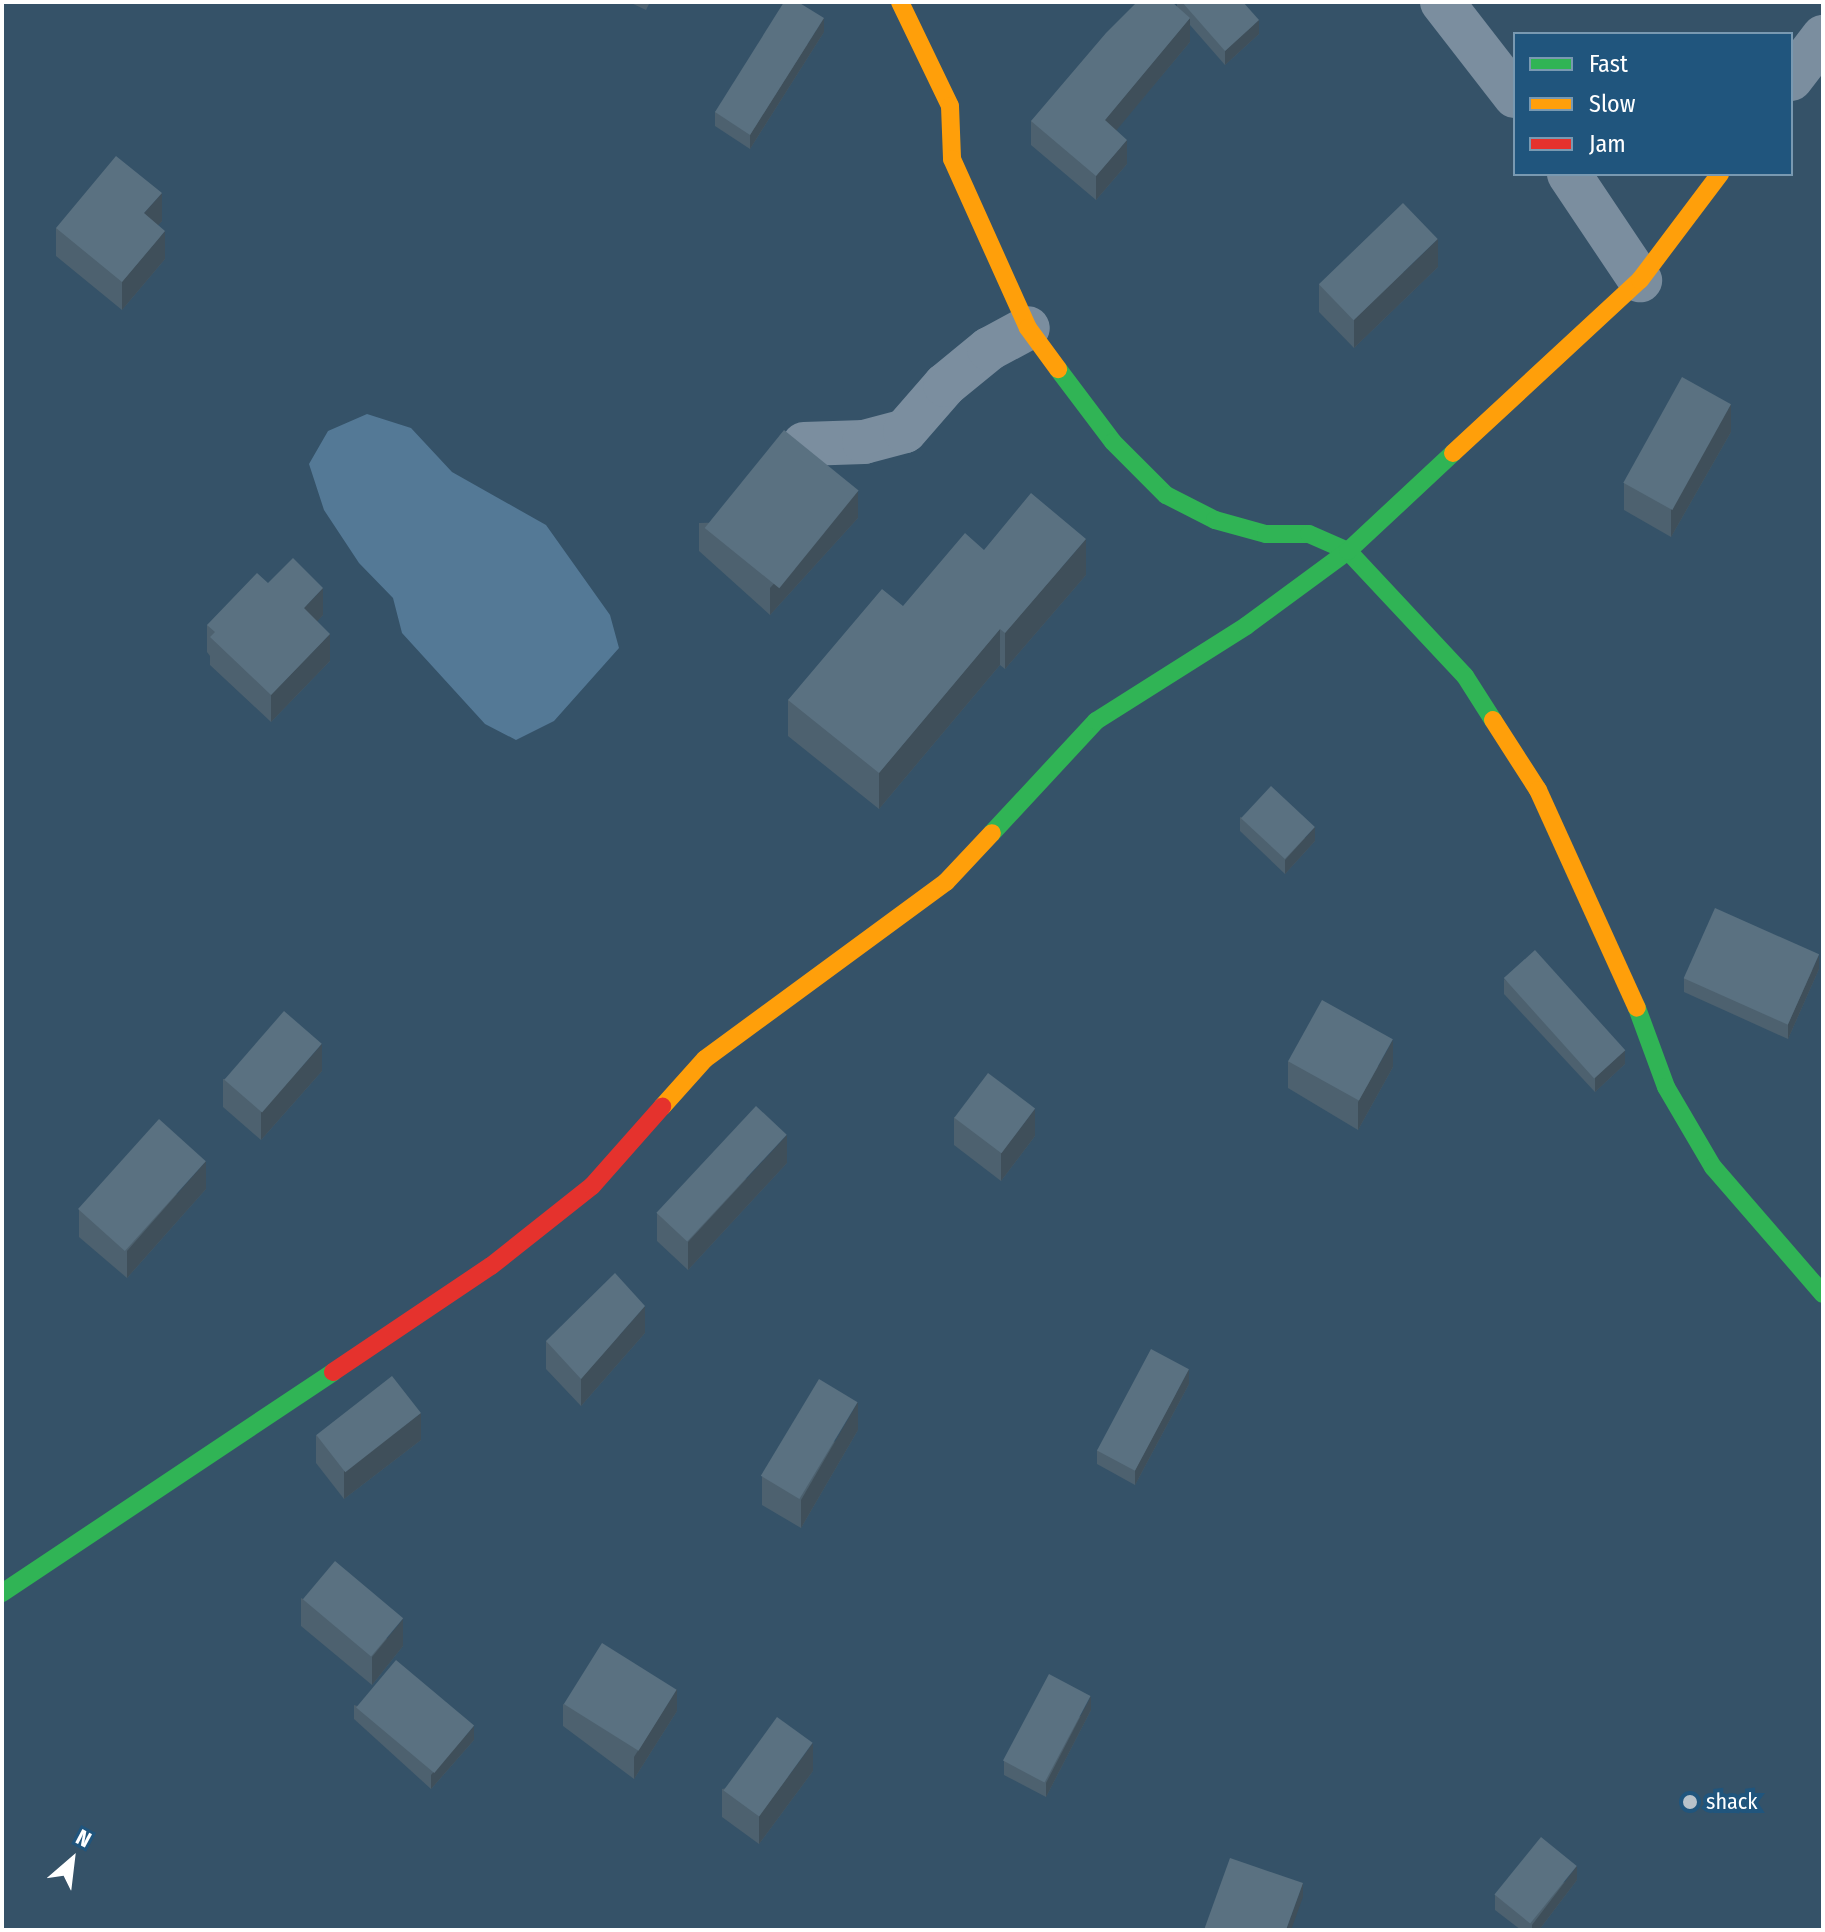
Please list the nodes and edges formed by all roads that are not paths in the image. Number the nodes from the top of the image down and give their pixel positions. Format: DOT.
graph roads {
  1 [pos="900,2"];
  2 [pos="1442,2"];
  3 [pos="1823,37"];
  4 [pos="1793,76"];
  5 [pos="1513,93"];
  6 [pos="1570,176"];
  7 [pos="1718,176"];
  8 [pos="1640,280"];
  9 [pos="1028,328"];
  10 [pos="804,444"];
  11 [pos="1348,551"];
  12 [pos="1823,1294"];
  13 [pos="2,1593"];
  1 -- 9 [label="street"];
  2 -- 5 [label="street"];
  3 -- 4 [label="street"];
  6 -- 8 [label="street"];
  7 -- 8 [label="street"];
  8 -- 11 [label="street"];
  9 -- 10 [label="street"];
  9 -- 11 [label="street"];
  11 -- 12 [label="street"];
  11 -- 13 [label="street"];
}
